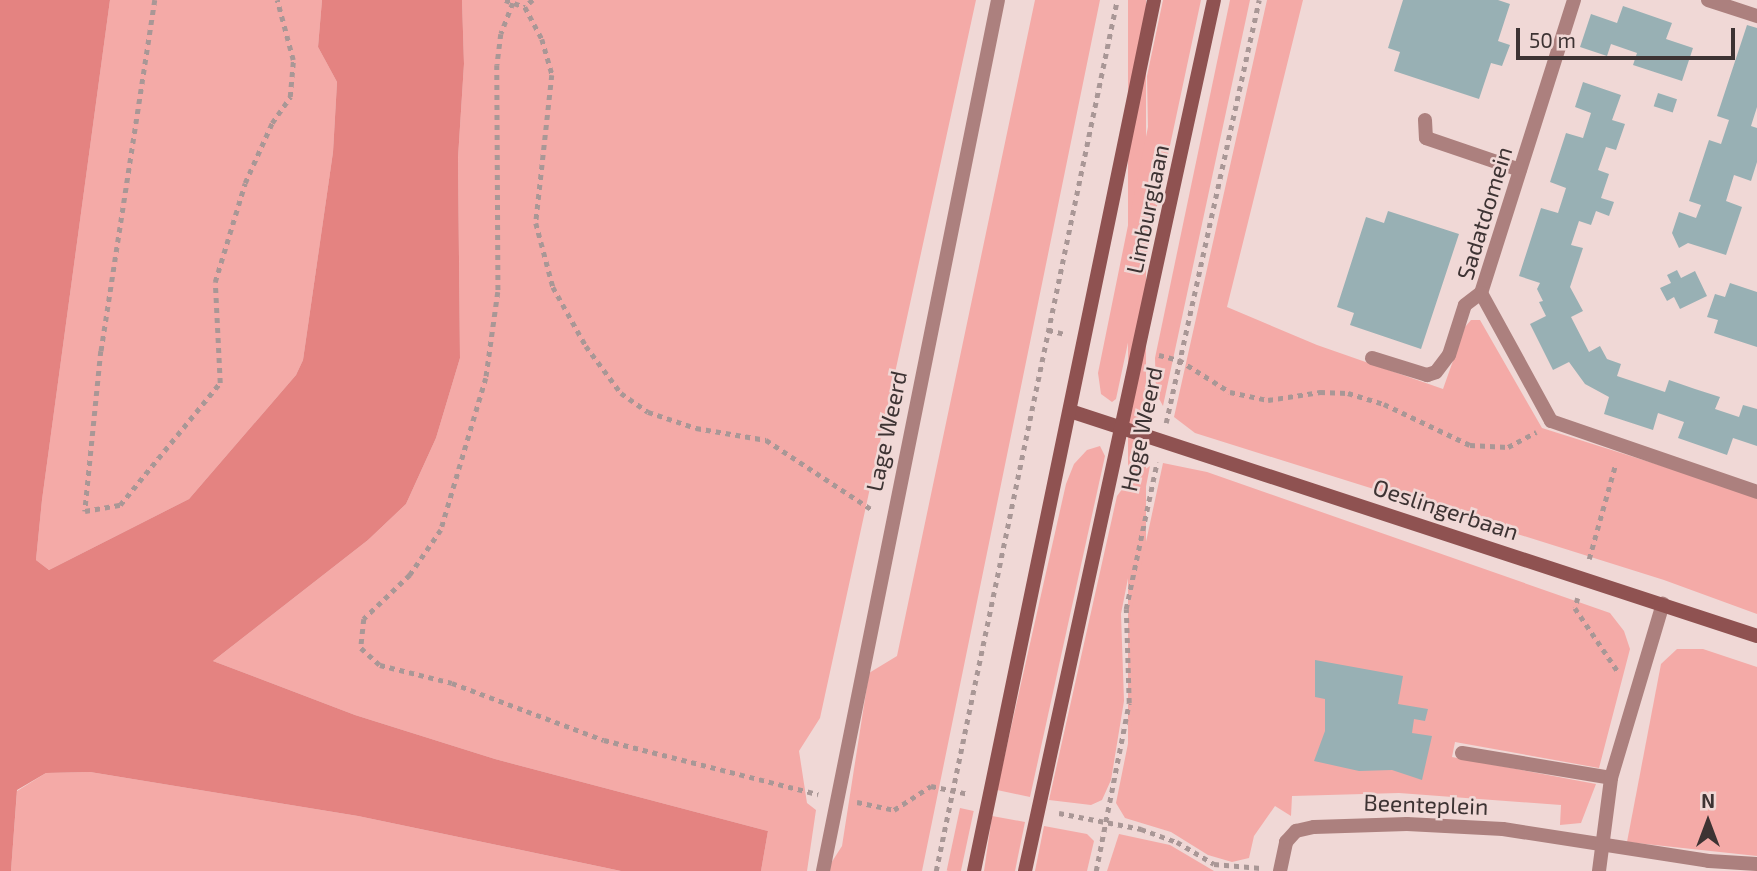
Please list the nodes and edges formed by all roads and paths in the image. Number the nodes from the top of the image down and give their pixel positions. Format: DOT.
graph roads {
  1 [pos="155,0"];
  2 [pos="277,0"];
  3 [pos="505,0"];
  4 [pos="533,0"];
  5 [pos="998,0"];
  6 [pos="1117,0"];
  7 [pos="1154,0"];
  8 [pos="1214,0"];
  9 [pos="1259,0"];
  10 [pos="1574,0"];
  11 [pos="1708,0"];
  12 [pos="513,3"];
  13 [pos="525,7"];
  14 [pos="1757,16"];
  15 [pos="1425,120"];
  16 [pos="1520,170"];
  17 [pos="1481,293"];
  18 [pos="1048,330"];
  19 [pos="1085,338"];
  20 [pos="1140,350"];
  21 [pos="1372,358"];
  22 [pos="1179,360"];
  23 [pos="1070,411"];
  24 [pos="1550,421"];
  25 [pos="1120,426"];
  26 [pos="1162,440"];
  27 [pos="1757,492"];
  28 [pos="892,517"];
  29 [pos="1663,604"];
  30 [pos="1757,636"];
  31 [pos="1462,753"];
  32 [pos="1611,778"];
  33 [pos="950,790"];
  34 [pos="835,798"];
  35 [pos="871,805"];
  36 [pos="1107,824"];
  37 [pos="1600,844"];
  38 [pos="1757,863"];
  39 [pos="1280,870"];
  40 [pos="823,871"];
  41 [pos="936,871"];
  42 [pos="974,871"];
  43 [pos="1025,871"];
  44 [pos="1096,871"];
  45 [pos="1599,871"];
  1 -- 2 [label="path"];
  3 -- 12 [label="path"];
  4 -- 13 [label="path"];
  5 -- 28 [label="street, Lage Weerd"];
  6 -- 18 [label="path"];
  7 -- 19 [label="main road, Limburglaan"];
  8 -- 20 [label="main road, Limburglaan"];
  9 -- 22 [label="path, Hoge Weerd"];
  10 -- 16 [label="street, Sadatdomein"];
  11 -- 14 [label="street"];
  12 -- 13 [label="path"];
  12 -- 34 [label="path"];
  13 -- 28 [label="path"];
  15 -- 16 [label="street"];
  16 -- 17 [label="street, Sadatdomein"];
  17 -- 21 [label="street"];
  17 -- 24 [label="street, Sadatdomein"];
  18 -- 19 [label="path"];
  18 -- 33 [label="path"];
  19 -- 23 [label="main road, Limburglaan"];
  20 -- 22 [label="path"];
  20 -- 25 [label="main road, Limburglaan"];
  22 -- 24 [label="path"];
  22 -- 26 [label="path, Hoge Weerd"];
  23 -- 25 [label="main road, Oeslingerbaan"];
  23 -- 42 [label="main road"];
  24 -- 27 [label="street"];
  25 -- 26 [label="main road, Oeslingerbaan"];
  25 -- 43 [label="main road, Hoge Weerd"];
  26 -- 29 [label="main road, Oeslingerbaan"];
  26 -- 36 [label="path, Hoge Weerd"];
  28 -- 34 [label="street, Lage Weerd"];
  29 -- 30 [label="main road, Oeslingerbaan"];
  29 -- 32 [label="street"];
  31 -- 32 [label="street"];
  32 -- 37 [label="street"];
  33 -- 35 [label="path"];
  33 -- 41 [label="path"];
  34 -- 40 [label="street, Lage Weerd"];
  36 -- 39 [label="path"];
  36 -- 44 [label="path, Hoge Weerd"];
  37 -- 38 [label="street, Beenteplein"];
  37 -- 39 [label="street, Beenteplein"];
  37 -- 45 [label="street"];
}
